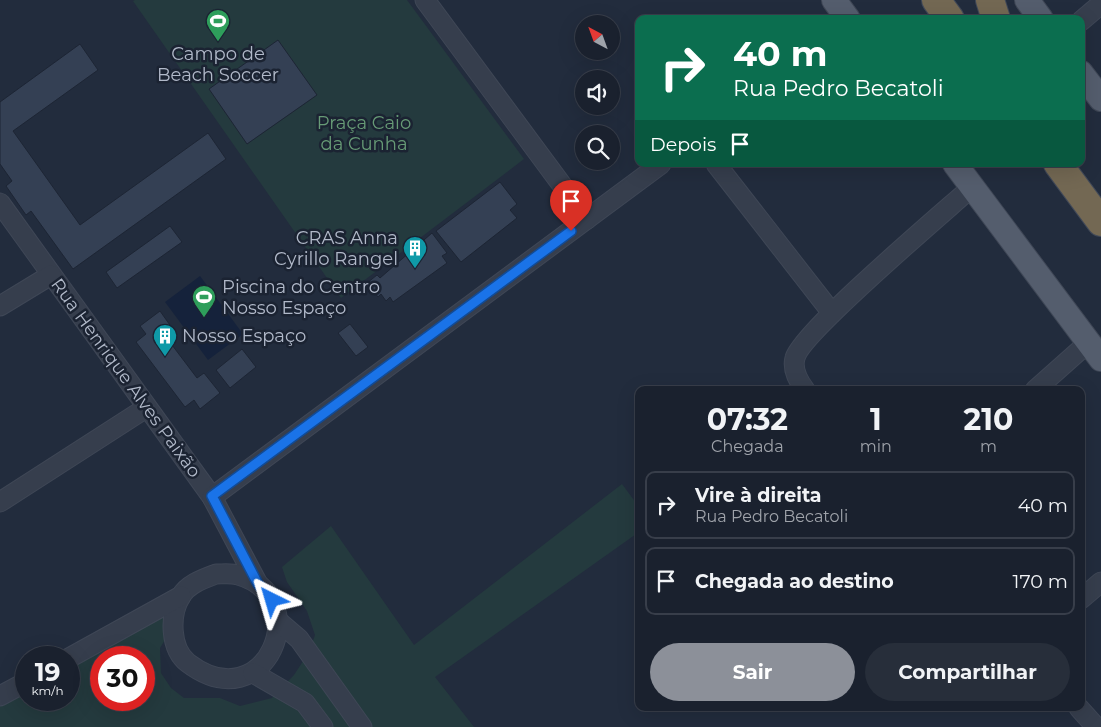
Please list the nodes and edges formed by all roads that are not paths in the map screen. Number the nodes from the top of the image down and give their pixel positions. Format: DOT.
graph roads {
  1 [pos="425,0"];
  2 [pos="834,0"];
  3 [pos="936,0"];
  4 [pos="990,0"];
  5 [pos="1027,0"];
  6 [pos="1101,4"];
  7 [pos="845,15"];
  8 [pos="947,15"];
  9 [pos="995,15"];
  10 [pos="1038,15"];
  11 [pos="1085,18"];
  12 [pos="1085,78"];
  13 [pos="1101,99"];
  14 [pos="657,167"];
  15 [pos="718,167"];
  16 [pos="957,167"];
  17 [pos="1060,167"];
  18 [pos="972,187"];
  19 [pos="0,203"];
  20 [pos="587,219"];
  21 [pos="1101,222"];
  22 [pos="51,275"];
  23 [pos="0,306"];
  24 [pos="832,313"];
  25 [pos="1095,350"];
  26 [pos="803,386"];
  27 [pos="1041,386"];
  28 [pos="146,408"];
  29 [pos="212,496"];
  30 [pos="0,502"];
  31 [pos="1101,582"];
  32 [pos="258,584"];
  33 [pos="181,596"];
  34 [pos="1085,596"];
  35 [pos="278,622"];
  36 [pos="80,652"];
  37 [pos="253,674"];
  38 [pos="15,688"];
  39 [pos="0,696"];
  40 [pos="1082,711"];
  41 [pos="323,727"];
  42 [pos="362,727"];
  43 [pos="1096,727"];
  1 -- 20 [label="street"];
  2 -- 7 [label="main road"];
  3 -- 8 [label="highway"];
  4 -- 9 [label="highway"];
  5 -- 10 [label="main road"];
  6 -- 11 [label="street"];
  12 -- 13 [label="main road"];
  14 -- 20 [label="street"];
  15 -- 24 [label="street"];
  16 -- 18 [label="main road"];
  17 -- 21 [label="highway"];
  18 -- 24 [label="street"];
  18 -- 25 [label="main road"];
  19 -- 22 [label="street, Rua Henrique Alves Paixão"];
  20 -- 29 [label="street"];
  22 -- 23 [label="street"];
  22 -- 28 [label="street, Rua Henrique Alves Paixão"];
  24 -- 26 [label="street"];
  25 -- 27 [label="street"];
  28 -- 29 [label="street, Rua Henrique Alves Paixão"];
  28 -- 30 [label="street"];
  29 -- 32 [label="street, Rua Henrique Alves Paixão"];
  31 -- 34 [label="street"];
  32 -- 33 [label="street"];
  32 -- 35 [label="street"];
  33 -- 36 [label="street"];
  33 -- 37 [label="street"];
  35 -- 37 [label="street"];
  35 -- 42 [label="street"];
  37 -- 41 [label="street"];
  38 -- 39 [label="street"];
  40 -- 43 [label="street"];
}
